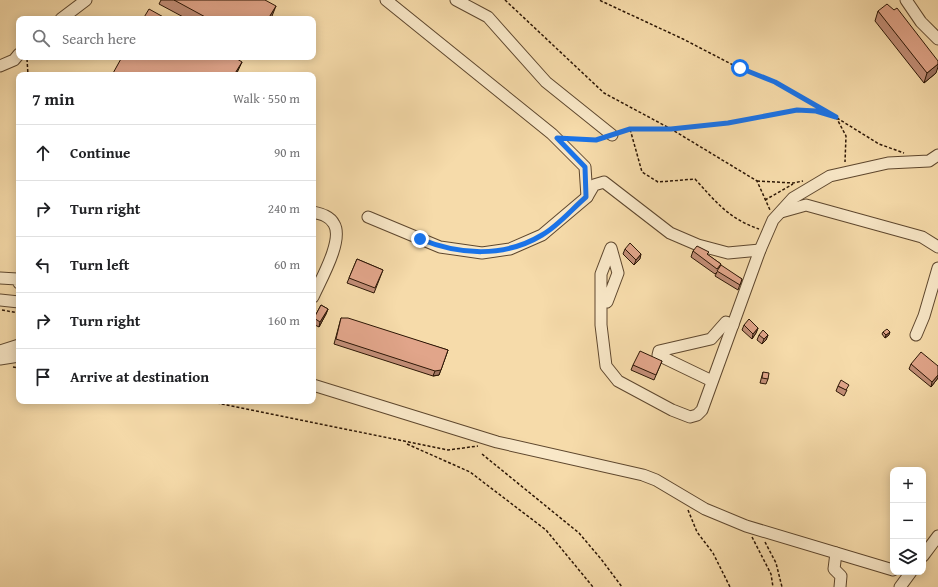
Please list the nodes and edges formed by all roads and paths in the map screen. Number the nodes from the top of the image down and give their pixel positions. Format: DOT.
graph roads {
  1 [pos="86,0"];
  2 [pos="386,0"];
  3 [pos="456,0"];
  4 [pos="505,0"];
  5 [pos="599,0"];
  6 [pos="906,0"];
  7 [pos="65,16"];
  8 [pos="938,39"];
  9 [pos="16,58"];
  10 [pos="26,60"];
  11 [pos="0,66"];
  12 [pos="28,72"];
  13 [pos="836,117"];
  14 [pos="630,129"];
  15 [pos="671,129"];
  16 [pos="612,135"];
  17 [pos="557,138"];
  18 [pos="907,154"];
  19 [pos="938,155"];
  20 [pos="845,162"];
  21 [pos="809,180"];
  22 [pos="758,181"];
  23 [pos="793,184"];
  24 [pos="586,197"];
  25 [pos="765,200"];
  26 [pos="316,213"];
  27 [pos="777,216"];
  28 [pos="368,217"];
  29 [pos="768,232"];
  30 [pos="938,247"];
  31 [pos="760,250"];
  32 [pos="938,268"];
  33 [pos="0,278"];
  34 [pos="16,279"];
  35 [pos="316,290"];
  36 [pos="0,300"];
  37 [pos="16,302"];
  38 [pos="608,302"];
  39 [pos="0,310"];
  40 [pos="16,313"];
  41 [pos="733,325"];
  42 [pos="916,335"];
  43 [pos="16,346"];
  44 [pos="0,351"];
  45 [pos="16,356"];
  46 [pos="0,359"];
  47 [pos="712,381"];
  48 [pos="316,386"];
  49 [pos="221,404"];
  50 [pos="403,442"];
  51 [pos="497,442"];
  52 [pos="482,454"];
  53 [pos="683,496"];
  54 [pos="746,526"];
  55 [pos="938,536"];
  56 [pos="765,542"];
  57 [pos="926,552"];
  58 [pos="836,553"];
  59 [pos="890,569"];
  60 [pos="906,575"];
  61 [pos="593,587"];
  62 [pos="622,587"];
  63 [pos="730,587"];
  64 [pos="773,587"];
  65 [pos="782,587"];
  66 [pos="840,587"];
  67 [pos="900,587"];
  1 -- 7 [label="street"];
  2 -- 17 [label="street"];
  3 -- 16 [label="street"];
  4 -- 15 [label="path"];
  5 -- 13 [label="path"];
  6 -- 8 [label="street"];
  9 -- 11 [label="street"];
  10 -- 12 [label="path"];
  13 -- 15 [label="path"];
  13 -- 18 [label="path"];
  13 -- 20 [label="path"];
  14 -- 15 [label="path"];
  14 -- 16 [label="path"];
  14 -- 29 [label="path"];
  15 -- 22 [label="path"];
  16 -- 17 [label="path"];
  17 -- 24 [label="street"];
  19 -- 27 [label="street"];
  21 -- 23 [label="path"];
  22 -- 23 [label="path"];
  22 -- 25 [label="path"];
  23 -- 25 [label="path"];
  24 -- 28 [label="street"];
  24 -- 31 [label="street"];
  25 -- 27 [label="path"];
  26 -- 35 [label="street"];
  27 -- 29 [label="street"];
  27 -- 30 [label="street"];
  29 -- 31 [label="street"];
  31 -- 41 [label="street"];
  32 -- 42 [label="street"];
  33 -- 34 [label="street"];
  36 -- 37 [label="street"];
  38 -- 47 [label="street"];
  39 -- 40 [label="path"];
  41 -- 47 [label="street"];
  41 -- 47 [label="street"];
  43 -- 44 [label="street"];
  45 -- 46 [label="street"];
  48 -- 51 [label="street"];
  49 -- 50 [label="path"];
  50 -- 51 [label="path"];
  50 -- 61 [label="path"];
  51 -- 53 [label="street"];
  52 -- 62 [label="path"];
  53 -- 54 [label="street"];
  53 -- 63 [label="path"];
  54 -- 58 [label="street"];
  54 -- 64 [label="path"];
  55 -- 57 [label="street"];
  56 -- 65 [label="path"];
  58 -- 59 [label="street"];
  58 -- 66 [label="street"];
  60 -- 67 [label="street"];
}
